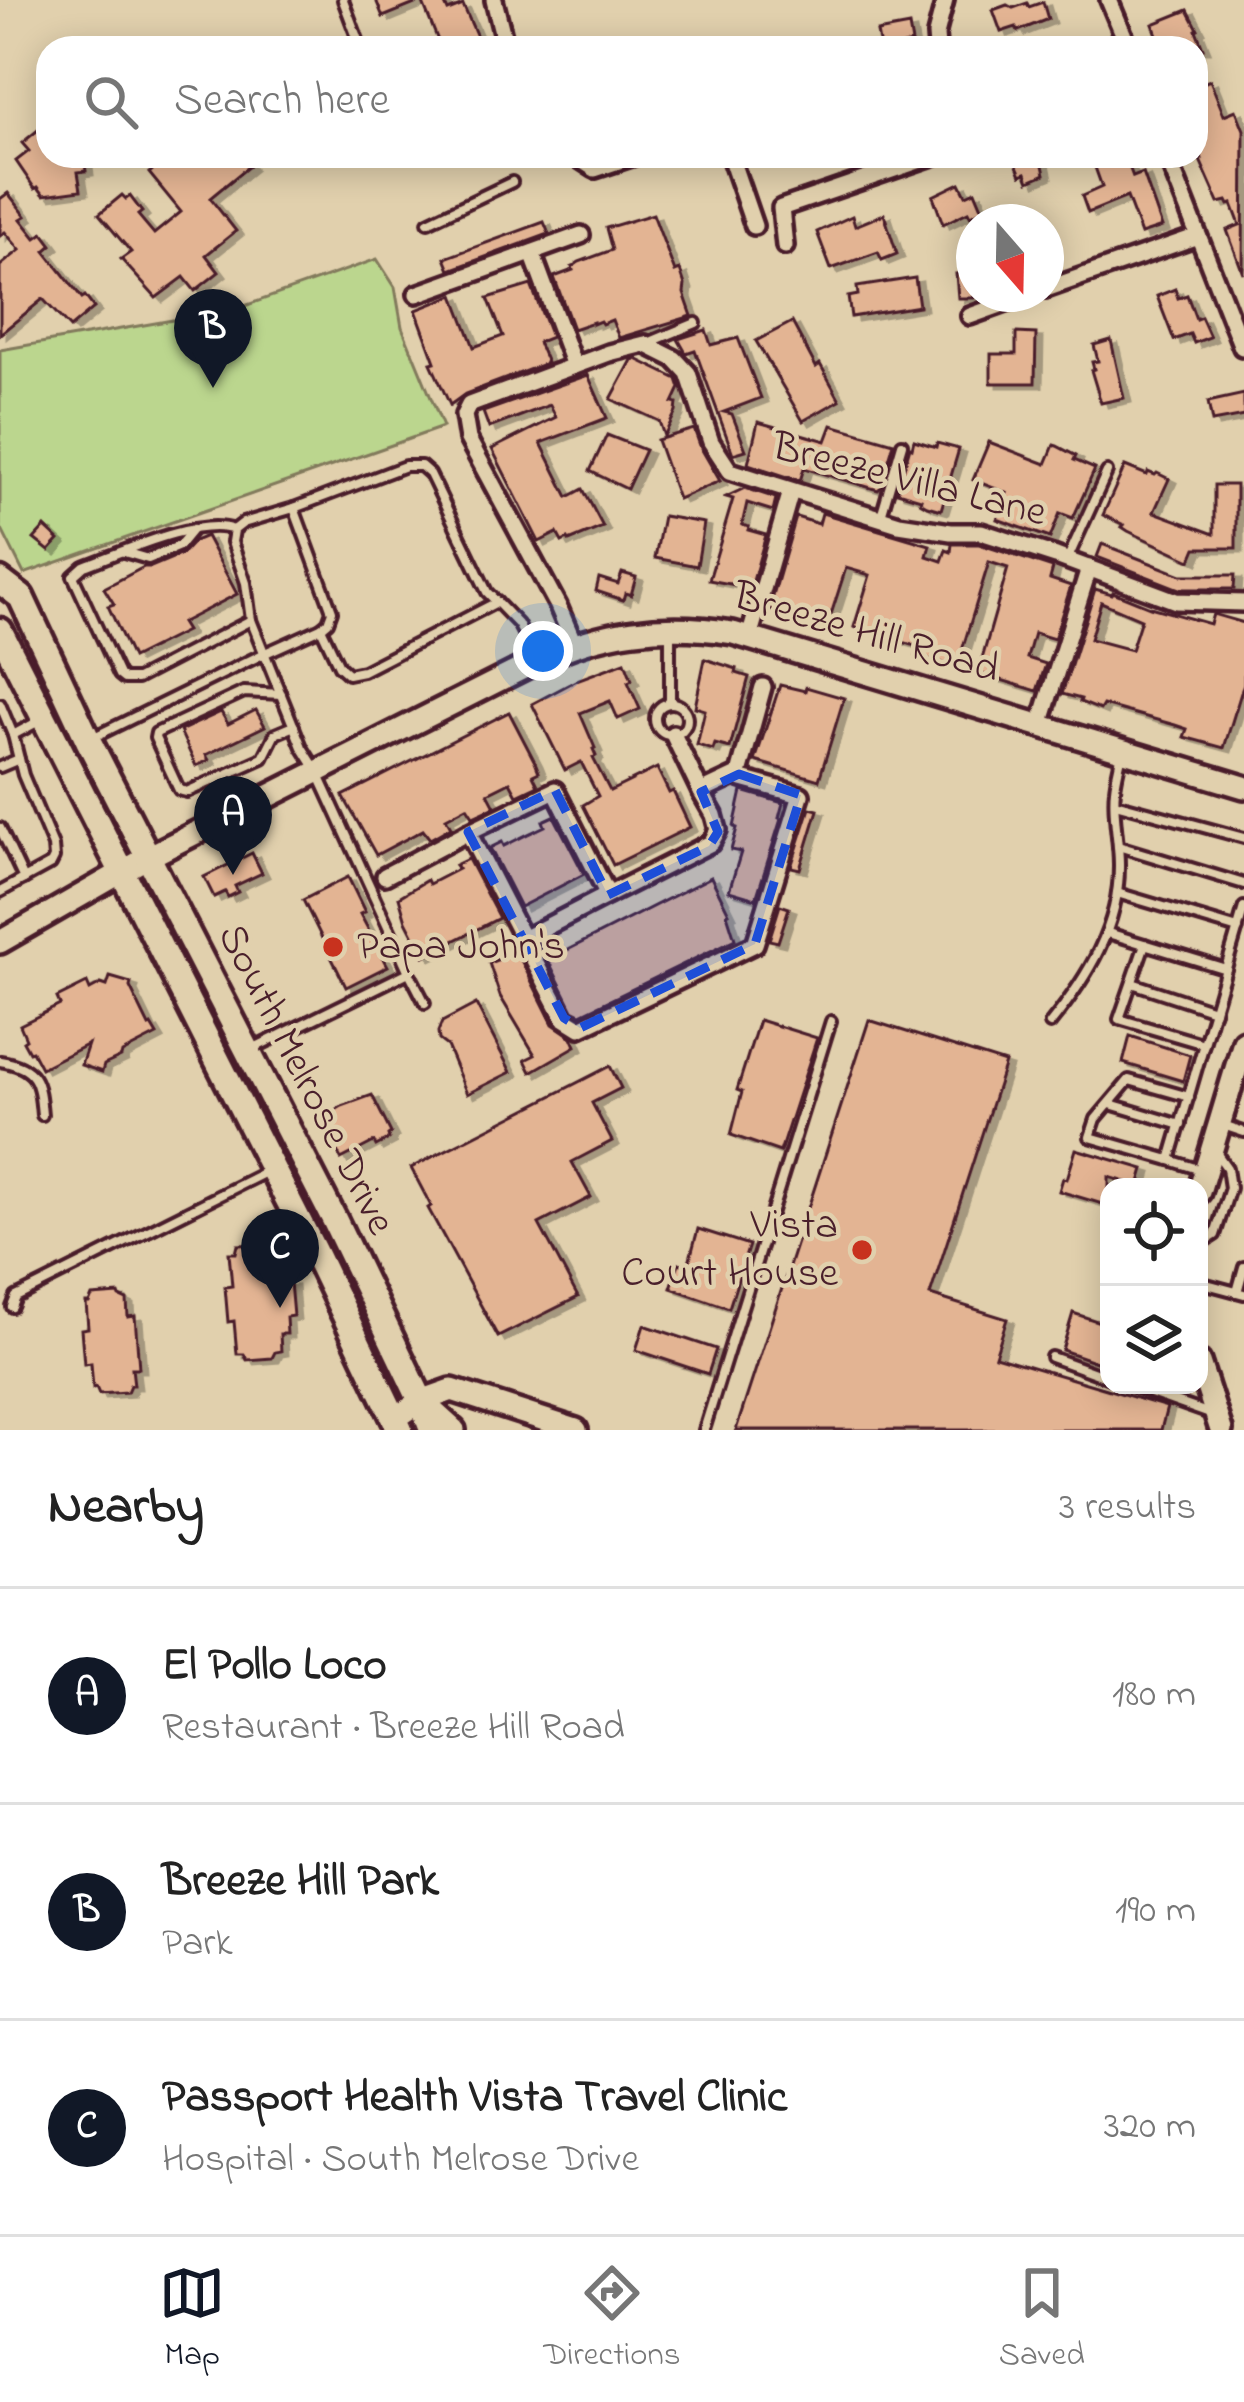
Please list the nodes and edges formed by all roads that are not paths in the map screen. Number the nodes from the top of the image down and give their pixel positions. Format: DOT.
graph roads {
  1 [pos="343,0"];
  2 [pos="494,0"];
  3 [pos="944,0"];
  4 [pos="1109,0"];
  5 [pos="356,36"];
  6 [pos="503,36"];
  7 [pos="936,36"];
  8 [pos="1124,36"];
  9 [pos="734,168"];
  10 [pos="898,168"];
  11 [pos="1172,168"];
  12 [pos="512,182"];
  13 [pos="428,222"];
  14 [pos="754,226"];
  15 [pos="581,235"];
  16 [pos="1198,236"];
  17 [pos="784,246"];
  18 [pos="532,253"];
  19 [pos="1064,283"];
  20 [pos="417,294"];
  21 [pos="981,312"];
  22 [pos="970,316"];
  23 [pos="696,323"];
  24 [pos="645,344"];
  25 [pos="1242,347"];
  26 [pos="574,366"];
  27 [pos="902,444"];
  28 [pos="1107,472"];
  29 [pos="791,491"];
  30 [pos="294,508"];
  31 [pos="880,518"];
  32 [pos="194,528"];
  33 [pos="234,530"];
  34 [pos="123,552"];
  35 [pos="1067,560"];
  36 [pos="1089,568"];
  37 [pos="0,581"];
  38 [pos="497,602"];
  39 [pos="1244,602"];
  40 [pos="251,620"];
  41 [pos="322,628"];
  42 [pos="670,628"];
  43 [pos="0,632"];
  44 [pos="748,638"];
  45 [pos="575,646"];
  46 [pos="262,654"];
  47 [pos="7,662"];
  48 [pos="537,662"];
  49 [pos="764,687"];
  50 [pos="281,694"];
  51 [pos="670,703"];
  52 [pos="0,704"];
  53 [pos="45,718"];
  54 [pos="1040,725"];
  55 [pos="294,726"];
  56 [pos="673,734"];
  57 [pos="13,735"];
  58 [pos="88,740"];
  59 [pos="1122,750"];
  60 [pos="19,759"];
  61 [pos="0,767"];
  62 [pos="317,772"];
  63 [pos="739,774"];
  64 [pos="1244,787"];
  65 [pos="701,792"];
  66 [pos="1115,802"];
  67 [pos="0,828"];
  68 [pos="468,832"];
  69 [pos="1244,838"];
  70 [pos="1118,846"];
  71 [pos="148,857"];
  72 [pos="123,871"];
  73 [pos="386,876"];
  74 [pos="24,879"];
  75 [pos="1244,884"];
  76 [pos="0,892"];
  77 [pos="1117,893"];
  78 [pos="608,895"];
  79 [pos="1244,907"];
  80 [pos="1238,929"];
  81 [pos="1108,932"];
  82 [pos="1,938"];
  83 [pos="523,938"];
  84 [pos="1145,944"];
  85 [pos="1226,969"];
  86 [pos="409,972"];
  87 [pos="1132,983"];
  88 [pos="425,1003"];
  89 [pos="1214,1010"];
  90 [pos="831,1021"];
  91 [pos="1050,1024"];
  92 [pos="1244,1042"];
  93 [pos="1204,1043"];
  94 [pos="246,1052"];
  95 [pos="0,1061"];
  96 [pos="1237,1088"];
  97 [pos="1189,1097"];
  98 [pos="1110,1104"];
  99 [pos="42,1115"];
  100 [pos="1220,1124"];
  101 [pos="1181,1125"];
  102 [pos="1244,1132"];
  103 [pos="1212,1148"];
  104 [pos="1170,1160"];
  105 [pos="273,1169"];
  106 [pos="1196,1178"];
  107 [pos="1203,1178"];
  108 [pos="1208,1239"];
  109 [pos="1244,1267"];
  110 [pos="1208,1284"];
  111 [pos="1240,1293"];
  112 [pos="12,1307"];
  113 [pos="1051,1357"];
  114 [pos="1100,1375"];
  115 [pos="1208,1389"];
  116 [pos="1150,1394"];
  117 [pos="421,1401"];
  118 [pos="1219,1423"];
  119 [pos="393,1426"];
  120 [pos="432,1430"];
  121 [pos="454,1430"];
  122 [pos="576,1430"];
  123 [pos="704,1430"];
  1 -- 5 [label="lane"];
  2 -- 6 [label="street"];
  3 -- 7 [label="street"];
  4 -- 8 [label="street"];
  9 -- 14 [label="street"];
  10 -- 17 [label="street"];
  11 -- 16 [label="street"];
  12 -- 13 [label="lane"];
  15 -- 18 [label="street"];
  16 -- 19 [label="street"];
  16 -- 25 [label="street"];
  18 -- 20 [label="street"];
  18 -- 26 [label="street"];
  21 -- 22 [label="street"];
  23 -- 24 [label="lane"];
  24 -- 26 [label="street"];
  24 -- 29 [label="street, Breeze Villa Lane"];
  26 -- 45 [label="street"];
  27 -- 31 [label="lane"];
  28 -- 35 [label="lane"];
  29 -- 31 [label="street, Breeze Villa Lane"];
  29 -- 44 [label="street"];
  30 -- 33 [label="lane"];
  30 -- 38 [label="lane"];
  30 -- 41 [label="lane"];
  31 -- 35 [label="street, Breeze Villa Lane"];
  32 -- 33 [label="lane"];
  32 -- 34 [label="lane"];
  32 -- 34 [label="lane"];
  33 -- 40 [label="lane"];
  34 -- 40 [label="lane"];
  35 -- 36 [label="street, Breeze Villa Lane"];
  36 -- 39 [label="street, Breeze Villa Lane"];
  36 -- 54 [label="street"];
  37 -- 58 [label="main road, South Melrose Drive"];
  38 -- 41 [label="lane"];
  38 -- 48 [label="lane"];
  40 -- 46 [label="lane"];
  41 -- 46 [label="lane"];
  42 -- 44 [label="street, Breeze Hill Road"];
  42 -- 45 [label="street, Breeze Hill Road"];
  42 -- 51 [label="lane"];
  43 -- 47 [label="main road, South Melrose Drive"];
  44 -- 54 [label="street, Breeze Hill Road"];
  45 -- 48 [label="street, Breeze Hill Road"];
  46 -- 50 [label="lane"];
  46 -- 58 [label="lane"];
  47 -- 53 [label="main road, South Melrose Drive"];
  48 -- 62 [label="street, Breeze Hill Road"];
  49 -- 63 [label="street"];
  50 -- 55 [label="lane"];
  50 -- 55 [label="lane"];
  51 -- 56 [label="lane"];
  51 -- 56 [label="lane"];
  52 -- 57 [label="lane"];
  53 -- 57 [label="lane"];
  53 -- 72 [label="main road, South Melrose Drive"];
  54 -- 59 [label="street, Breeze Hill Road"];
  55 -- 62 [label="lane"];
  56 -- 65 [label="street"];
  57 -- 60 [label="lane"];
  58 -- 71 [label="main road, South Melrose Drive"];
  59 -- 64 [label="street, Breeze Hill Road"];
  59 -- 66 [label="lane"];
  60 -- 61 [label="lane"];
  60 -- 74 [label="lane"];
  62 -- 71 [label="street, Breeze Hill Road"];
  62 -- 86 [label="lane"];
  63 -- 65 [label="street"];
  63 -- 83 [label="street"];
  65 -- 78 [label="street"];
  66 -- 69 [label="lane"];
  66 -- 70 [label="lane"];
  67 -- 74 [label="lane"];
  68 -- 73 [label="street"];
  68 -- 78 [label="street"];
  68 -- 83 [label="street"];
  70 -- 75 [label="lane"];
  70 -- 77 [label="lane"];
  71 -- 72 [label="street, Breeze Hill Road"];
  71 -- 94 [label="main road, South Melrose Drive"];
  72 -- 82 [label="street, Breeze Hill Road"];
  72 -- 105 [label="main road, South Melrose Drive"];
  74 -- 76 [label="lane"];
  77 -- 80 [label="lane"];
  77 -- 81 [label="lane"];
  78 -- 83 [label="street"];
  79 -- 80 [label="lane"];
  80 -- 85 [label="lane"];
  81 -- 84 [label="lane"];
  81 -- 91 [label="lane"];
  84 -- 85 [label="lane"];
  84 -- 87 [label="lane"];
  85 -- 89 [label="lane"];
  86 -- 88 [label="lane"];
  86 -- 94 [label="lane"];
  87 -- 89 [label="lane"];
  87 -- 93 [label="lane"];
  89 -- 93 [label="lane"];
  90 -- 123 [label="lane"];
  92 -- 96 [label="street"];
  93 -- 97 [label="lane"];
  94 -- 117 [label="main road, South Melrose Drive"];
  95 -- 99 [label="lane"];
  96 -- 100 [label="street"];
  97 -- 98 [label="lane"];
  97 -- 101 [label="lane"];
  98 -- 101 [label="lane"];
  98 -- 104 [label="lane"];
  100 -- 102 [label="lane"];
  100 -- 103 [label="street"];
  101 -- 104 [label="lane"];
  103 -- 107 [label="street"];
  103 -- 108 [label="lane"];
  104 -- 106 [label="lane"];
  105 -- 112 [label="lane"];
  105 -- 119 [label="main road, South Melrose Drive"];
  109 -- 111 [label="lane"];
  110 -- 111 [label="lane"];
  113 -- 114 [label="lane"];
  115 -- 118 [label="street"];
  116 -- 118 [label="lane"];
  117 -- 119 [label="street"];
  117 -- 120 [label="main road, South Melrose Drive"];
  117 -- 121 [label="street"];
  117 -- 122 [label="street"];
}
